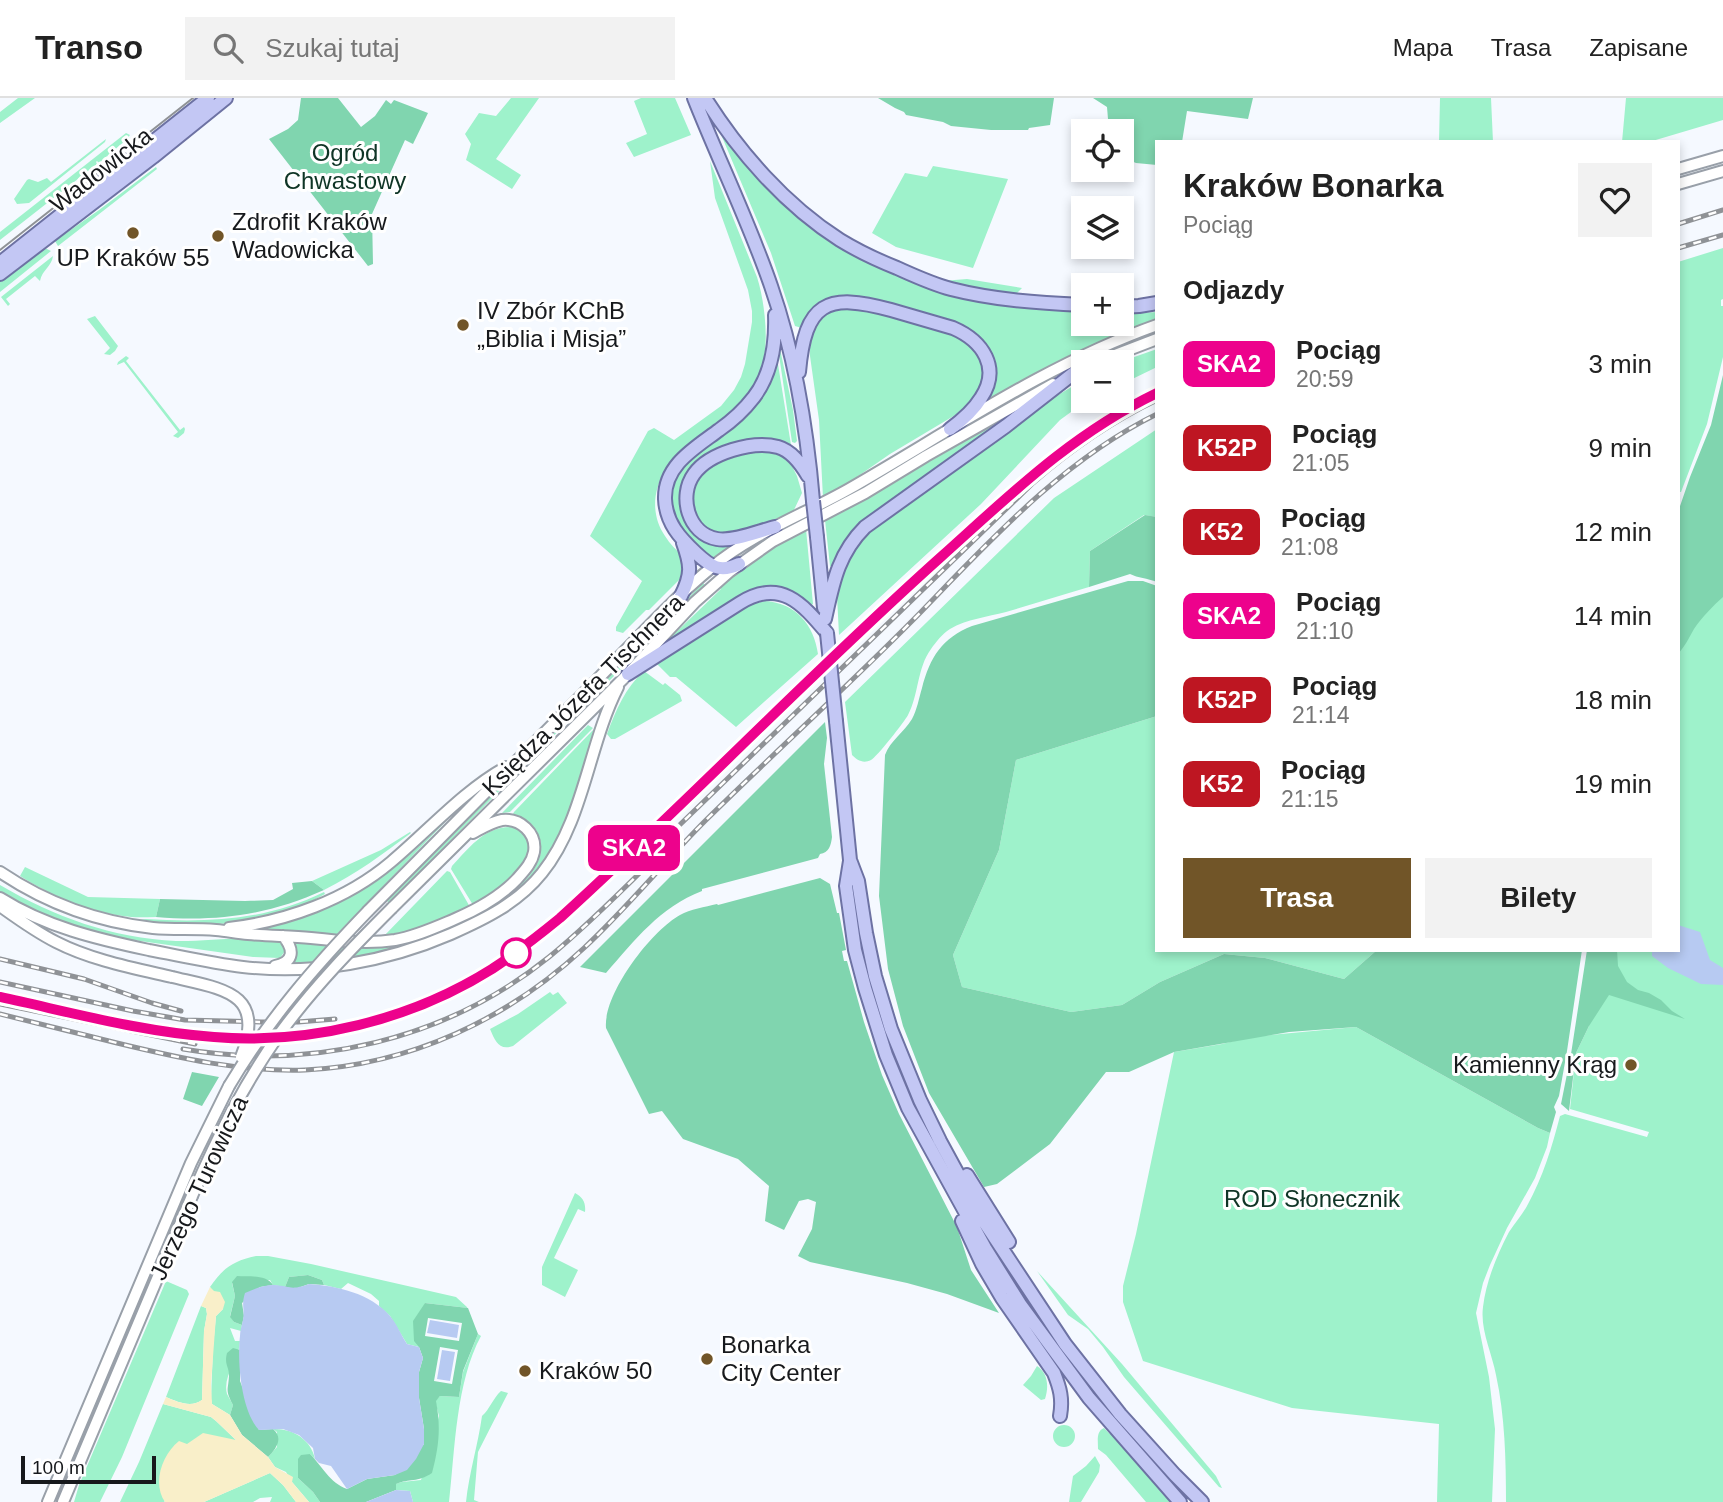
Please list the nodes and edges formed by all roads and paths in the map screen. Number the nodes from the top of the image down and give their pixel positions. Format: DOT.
graph roads {
  1 [pos="208,98"];
  2 [pos="226,98"];
  3 [pos="694,98"];
  4 [pos="705,98"];
  5 [pos="1723,156"];
  6 [pos="1680,168"];
  7 [pos="1723,171"];
  8 [pos="1680,183"];
  9 [pos="0,262"];
  10 [pos="0,274"];
  11 [pos="775,297"];
  12 [pos="1155,303"];
  13 [pos="1071,305"];
  14 [pos="1134,306"];
  15 [pos="1155,326"];
  16 [pos="1155,340"];
  17 [pos="1128,350"];
  18 [pos="1071,375"];
  19 [pos="1071,377"];
  20 [pos="799,390"];
  21 [pos="950,429"];
  22 [pos="815,503"];
  23 [pos="775,527"];
  24 [pos="681,540"];
  25 [pos="739,564"];
  26 [pos="713,566"];
  27 [pos="681,596"];
  28 [pos="825,619"];
  29 [pos="827,633"];
  30 [pos="625,676"];
  31 [pos="518,760"];
  32 [pos="453,846"];
  33 [pos="850,860"];
  34 [pos="0,872"];
  35 [pos="0,898"];
  36 [pos="0,906"];
  37 [pos="392,908"];
  38 [pos="368,911"];
  39 [pos="214,930"];
  40 [pos="283,936"];
  41 [pos="265,968"];
  42 [pos="229,1086"];
  43 [pos="920,1100"];
  44 [pos="950,1185"];
  45 [pos="1009,1242"];
  46 [pos="1094,1394"];
  47 [pos="1059,1416"];
  48 [pos="1115,1419"];
  49 [pos="48,1502"];
  50 [pos="63,1502"];
  51 [pos="1180,1502"];
  52 [pos="1202,1502"];
  1 -- 9 [label="main road, Wadowicka"];
  2 -- 10 [label="main road, Wadowicka"];
  3 -- 11 [label="main road"];
  4 -- 13 [label="main road"];
  5 -- 6 [label="main road"];
  7 -- 8 [label="main road"];
  11 -- 20 [label="main road"];
  11 -- 24 [label="main road"];
  12 -- 14 [label="main road"];
  15 -- 21 [label="main road"];
  16 -- 17 [label="main road"];
  18 -- 22 [label="main road"];
  19 -- 28 [label="main road"];
  20 -- 21 [label="main road"];
  20 -- 22 [label="main road"];
  21 -- 22 [label="main road"];
  22 -- 23 [label="main road, Księdza Józefa Tischnera"];
  22 -- 23 [label="main road"];
  22 -- 25 [label="main road, Księdza Józefa Tischnera"];
  22 -- 28 [label="main road, bridge"];
  23 -- 26 [label="main road, Księdza Józefa Tischnera"];
  24 -- 26 [label="main road"];
  24 -- 27 [label="main road"];
  25 -- 26 [label="main road"];
  25 -- 30 [label="main road, Księdza Józefa Tischnera"];
  26 -- 27 [label="main road, Księdza Józefa Tischnera"];
  27 -- 31 [label="main road, Księdza Józefa Tischnera"];
  28 -- 29 [label="main road"];
  29 -- 30 [label="main road"];
  29 -- 33 [label="main road, bridge"];
  30 -- 32 [label="main road, Księdza Józefa Tischnera"];
  30 -- 41 [label="main road, Księdza Józefa Tischnera"];
  31 -- 38 [label="main road, Księdza Józefa Tischnera"];
  31 -- 39 [label="main road"];
  32 -- 37 [label="main road, Księdza Józefa Tischnera"];
  32 -- 40 [label="main road"];
  33 -- 43 [label="main road"];
  33 -- 44 [label="main road"];
  34 -- 39 [label="main road"];
  35 -- 41 [label="main road, Księdza Józefa Tischnera"];
  36 -- 42 [label="main road, bridge"];
  37 -- 50 [label="main road, Jerzego Turowicza, bridge"];
  38 -- 42 [label="main road, Jerzego Turowicza, bridge"];
  39 -- 40 [label="main road"];
  40 -- 41 [label="main road"];
  42 -- 49 [label="main road, Jerzego Turowicza"];
  43 -- 45 [label="main road"];
  43 -- 46 [label="main road"];
  44 -- 46 [label="main road"];
  44 -- 47 [label="main road"];
  46 -- 48 [label="main road"];
  48 -- 51 [label="main road"];
  48 -- 52 [label="main road"];
}
